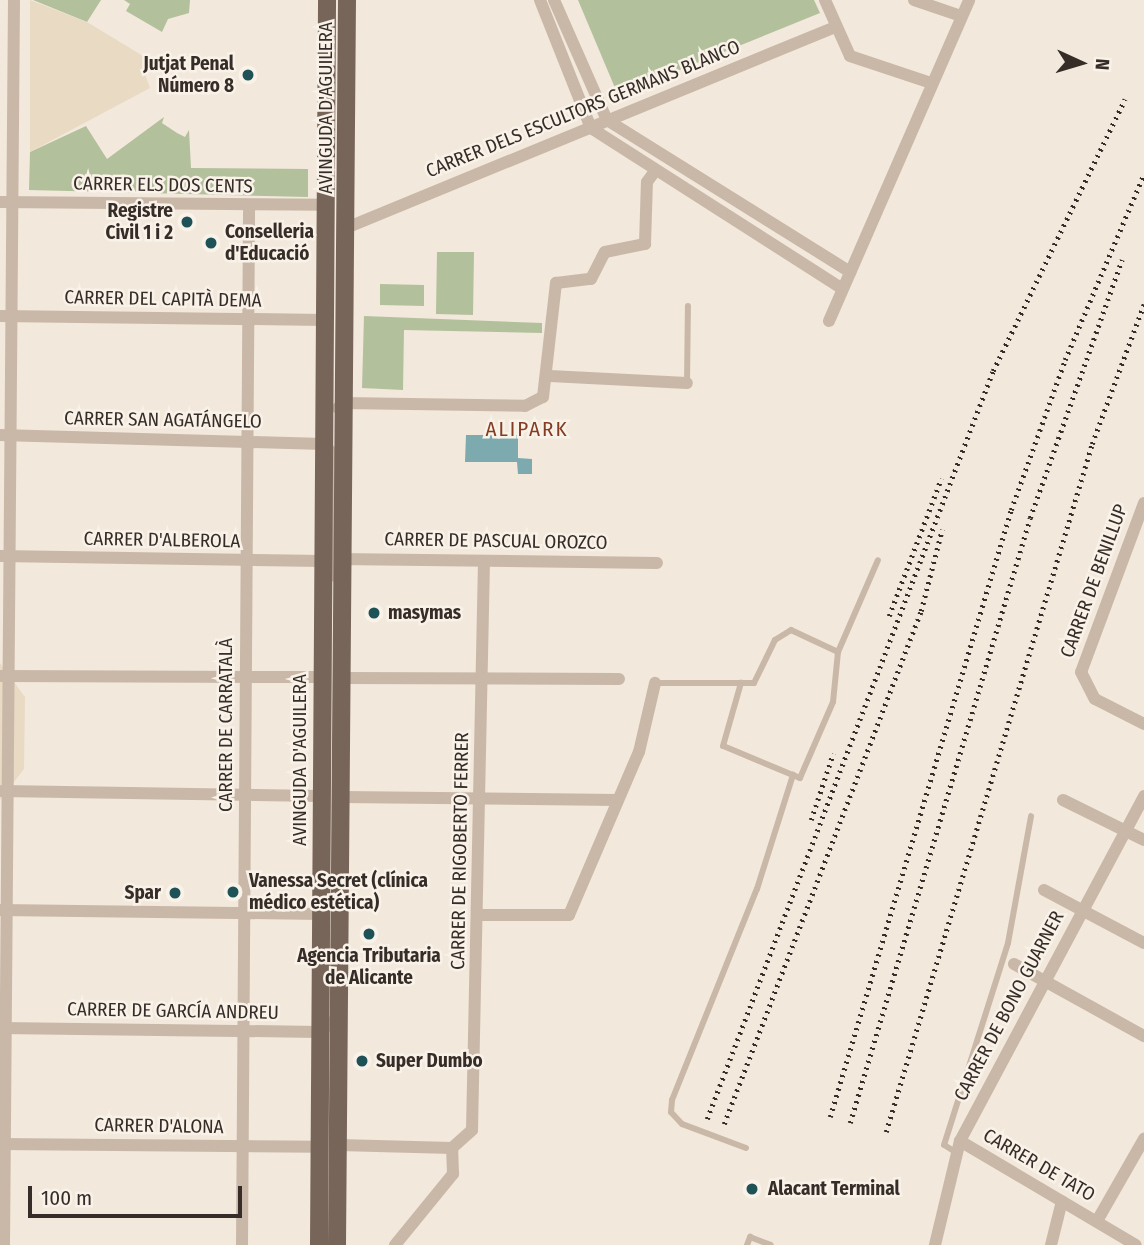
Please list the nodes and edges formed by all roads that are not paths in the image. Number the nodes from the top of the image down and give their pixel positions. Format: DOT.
graph roads {
  1 [pos="14,0"];
  2 [pos="348,0"];
  3 [pos="540,0"];
  4 [pos="554,0"];
  5 [pos="825,0"];
  6 [pos="914,0"];
  7 [pos="969,0"];
  8 [pos="328,1"];
  9 [pos="961,16"];
  10 [pos="835,27"];
  11 [pos="931,83"];
  12 [pos="607,120"];
  13 [pos="591,128"];
  14 [pos="655,171"];
  15 [pos="7,202"];
  16 [pos="249,205"];
  17 [pos="325,205"];
  18 [pos="345,228"];
  19 [pos="850,272"];
  20 [pos="840,287"];
  21 [pos="688,306"];
  22 [pos="6,316"];
  23 [pos="248,320"];
  24 [pos="325,320"];
  25 [pos="829,321"];
  26 [pos="550,376"];
  27 [pos="687,383"];
  28 [pos="344,403"];
  29 [pos="324,421"];
  30 [pos="6,435"];
  31 [pos="247,441"];
  32 [pos="324,444"];
  33 [pos="1144,503"];
  34 [pos="6,556"];
  35 [pos="333,560"];
  36 [pos="878,560"];
  37 [pos="246,561"];
  38 [pos="484,561"];
  39 [pos="657,563"];
  40 [pos="838,652"];
  41 [pos="5,675"];
  42 [pos="321,677"];
  43 [pos="342,678"];
  44 [pos="481,678"];
  45 [pos="245,679"];
  46 [pos="619,679"];
  47 [pos="655,683"];
  48 [pos="741,683"];
  49 [pos="1143,720"];
  50 [pos="793,775"];
  51 [pos="4,791"];
  52 [pos="245,795"];
  53 [pos="320,796"];
  54 [pos="1144,796"];
  55 [pos="342,797"];
  56 [pos="480,799"];
  57 [pos="618,800"];
  58 [pos="1063,800"];
  59 [pos="1031,816"];
  60 [pos="1127,831"];
  61 [pos="1144,840"];
  62 [pos="1044,890"];
  63 [pos="3,910"];
  64 [pos="1082,910"];
  65 [pos="244,913"];
  66 [pos="320,914"];
  67 [pos="481,915"];
  68 [pos="1144,943"];
  69 [pos="1014,964"];
  70 [pos="1044,981"];
  71 [pos="340,1016"];
  72 [pos="4,1028"];
  73 [pos="243,1032"];
  74 [pos="319,1032"];
  75 [pos="1144,1036"];
  76 [pos="1144,1139"];
  77 [pos="2,1144"];
  78 [pos="339,1144"];
  79 [pos="242,1146"];
  80 [pos="318,1147"];
  81 [pos="959,1147"];
  82 [pos="452,1148"];
  83 [pos="746,1148"];
  84 [pos="1062,1200"];
  85 [pos="1097,1222"];
  86 [pos="4,1245"];
  87 [pos="242,1245"];
  88 [pos="319,1245"];
  89 [pos="337,1245"];
  90 [pos="395,1245"];
  91 [pos="747,1245"];
  92 [pos="771,1245"];
  93 [pos="935,1245"];
  94 [pos="1051,1245"];
  95 [pos="1136,1245"];
  1 -- 15 [label="street"];
  2 -- 18 [label="main road, AVINGUDA D'AGUILERA"];
  3 -- 13 [label="street"];
  4 -- 12 [label="street"];
  5 -- 10 [label="street"];
  6 -- 9 [label="street"];
  7 -- 9 [label="street"];
  8 -- 17 [label="main road, AVINGUDA D'AGUILERA"];
  9 -- 11 [label="street"];
  10 -- 11 [label="street"];
  10 -- 12 [label="street, CARRER DELS ESCULTORS GERMANS BLANCO"];
  11 -- 19 [label="street"];
  12 -- 13 [label="street, CARRER DELS ESCULTORS GERMANS BLANCO"];
  12 -- 19 [label="street"];
  13 -- 14 [label="street"];
  13 -- 18 [label="street, CARRER DELS ESCULTORS GERMANS BLANCO"];
  14 -- 20 [label="street"];
  14 -- 26 [label="street"];
  15 -- 16 [label="street, CARRER ELS DOS CENTS"];
  15 -- 22 [label="street"];
  16 -- 17 [label="street, CARRER ELS DOS CENTS"];
  16 -- 23 [label="street, CARRER DE CARRATALÀ"];
  17 -- 24 [label="main road, AVINGUDA D'AGUILERA"];
  18 -- 28 [label="main road, AVINGUDA D'AGUILERA"];
  19 -- 20 [label="street"];
  20 -- 25 [label="street"];
  21 -- 27 [label="lane"];
  22 -- 23 [label="street, CARRER DEL CAPITÀ DEMA"];
  22 -- 30 [label="street"];
  23 -- 24 [label="street, CARRER DEL CAPITÀ DEMA"];
  23 -- 31 [label="street, CARRER DE CARRATALÀ"];
  24 -- 29 [label="main road, AVINGUDA D'AGUILERA"];
  26 -- 27 [label="street"];
  26 -- 28 [label="street"];
  28 -- 29 [label="street"];
  28 -- 35 [label="main road, AVINGUDA D'AGUILERA"];
  29 -- 32 [label="main road, AVINGUDA D'AGUILERA"];
  30 -- 31 [label="street, CARRER SAN AGATÁNGELO"];
  30 -- 34 [label="street"];
  31 -- 32 [label="street, CARRER SAN AGATÁNGELO"];
  31 -- 37 [label="street, CARRER DE CARRATALÀ"];
  32 -- 35 [label="main road, AVINGUDA D'AGUILERA"];
  33 -- 49 [label="street, CARRER DE BENILLUP"];
  34 -- 37 [label="street, CARRER D'ALBEROLA"];
  34 -- 41 [label="street"];
  35 -- 37 [label="street, CARRER D'ALBEROLA"];
  35 -- 38 [label="street, CARRER DE PASCUAL OROZCO"];
  35 -- 42 [label="main road, AVINGUDA D'AGUILERA"];
  35 -- 43 [label="main road, AVINGUDA D'AGUILERA"];
  36 -- 40 [label="lane"];
  37 -- 45 [label="street, CARRER DE CARRATALÀ"];
  38 -- 39 [label="street, CARRER DE PASCUAL OROZCO"];
  38 -- 44 [label="street, CARRER DE RIGOBERTO FERRER"];
  40 -- 48 [label="lane"];
  40 -- 50 [label="lane"];
  41 -- 45 [label="street"];
  41 -- 51 [label="street"];
  42 -- 45 [label="street"];
  42 -- 53 [label="main road, AVINGUDA D'AGUILERA"];
  43 -- 44 [label="street"];
  43 -- 55 [label="main road, AVINGUDA D'AGUILERA"];
  44 -- 46 [label="street"];
  44 -- 56 [label="street, CARRER DE RIGOBERTO FERRER"];
  45 -- 52 [label="street, CARRER DE CARRATALÀ"];
  47 -- 48 [label="lane"];
  47 -- 57 [label="street"];
  48 -- 50 [label="lane"];
  50 -- 83 [label="lane"];
  51 -- 52 [label="street"];
  51 -- 63 [label="street"];
  52 -- 53 [label="street"];
  52 -- 65 [label="street, CARRER DE CARRATALÀ"];
  53 -- 66 [label="main road, AVINGUDA D'AGUILERA"];
  54 -- 60 [label="street, CARRER DE BONO GUARNER"];
  55 -- 56 [label="street"];
  55 -- 71 [label="main road, AVINGUDA D'AGUILERA"];
  56 -- 57 [label="street"];
  56 -- 67 [label="street, CARRER DE RIGOBERTO FERRER"];
  57 -- 67 [label="street"];
  58 -- 60 [label="street"];
  59 -- 81 [label="lane"];
  60 -- 61 [label="street"];
  60 -- 64 [label="street, CARRER DE BONO GUARNER"];
  62 -- 64 [label="street"];
  63 -- 65 [label="street"];
  63 -- 72 [label="street"];
  64 -- 68 [label="street"];
  64 -- 70 [label="street, CARRER DE BONO GUARNER"];
  65 -- 66 [label="street"];
  65 -- 73 [label="street, CARRER DE CARRATALÀ"];
  66 -- 74 [label="main road, AVINGUDA D'AGUILERA"];
  67 -- 82 [label="street, CARRER DE RIGOBERTO FERRER"];
  69 -- 70 [label="street"];
  70 -- 75 [label="street"];
  70 -- 81 [label="street, CARRER DE BONO GUARNER"];
  71 -- 74 [label="street"];
  71 -- 78 [label="main road, AVINGUDA D'AGUILERA"];
  72 -- 73 [label="street, CARRER DE GARCÍA ANDREU"];
  72 -- 77 [label="street"];
  73 -- 74 [label="street, CARRER DE GARCÍA ANDREU"];
  73 -- 79 [label="street, CARRER DE CARRATALÀ"];
  74 -- 80 [label="main road, AVINGUDA D'AGUILERA"];
  76 -- 85 [label="street"];
  77 -- 79 [label="street, CARRER D'ALONA"];
  77 -- 86 [label="street"];
  78 -- 82 [label="street"];
  78 -- 89 [label="main road, AVINGUDA D'AGUILERA"];
  79 -- 80 [label="street, CARRER D'ALONA"];
  79 -- 87 [label="street, CARRER DE CARRATALÀ"];
  80 -- 88 [label="main road, AVINGUDA D'AGUILERA"];
  81 -- 84 [label="street, CARRER DE TATO"];
  81 -- 93 [label="street, CARRER DE BONO GUARNER"];
  82 -- 90 [label="street"];
  84 -- 85 [label="street, CARRER DE TATO"];
  84 -- 94 [label="street"];
  85 -- 95 [label="street, CARRER DE TATO"];
  91 -- 92 [label="lane"];
}
